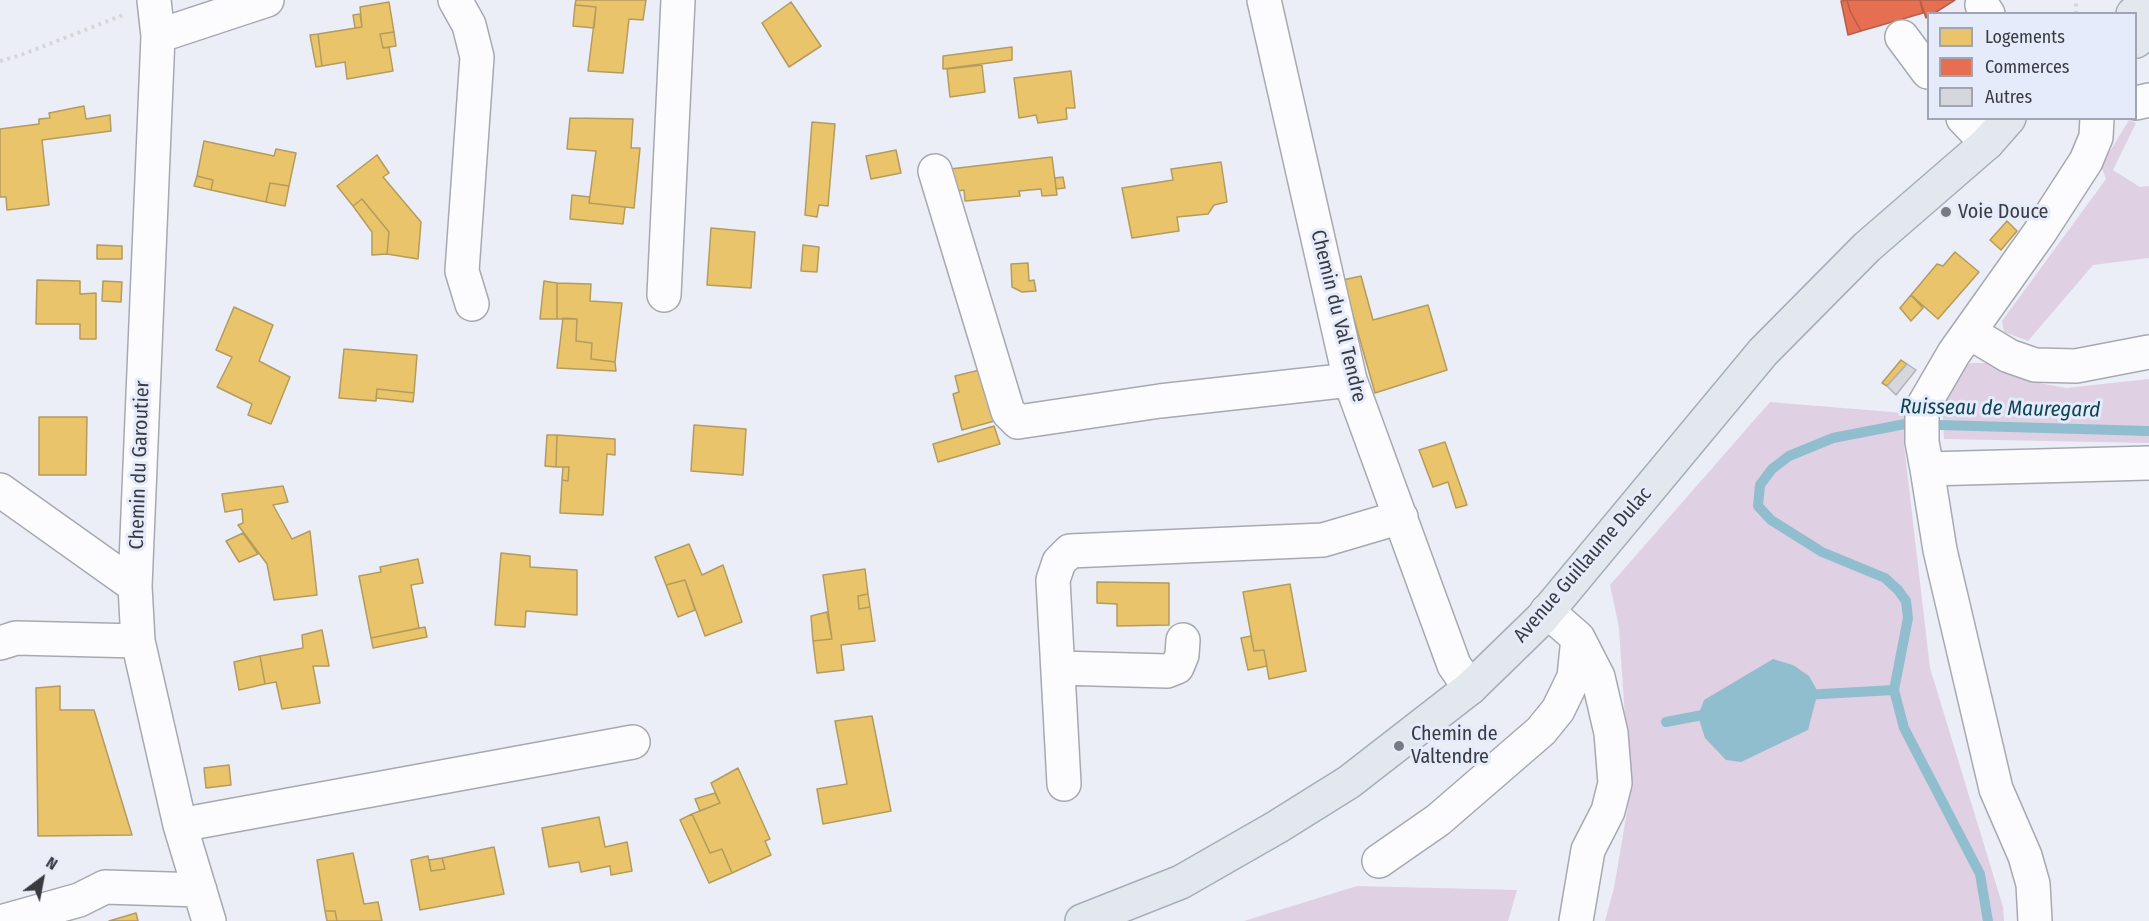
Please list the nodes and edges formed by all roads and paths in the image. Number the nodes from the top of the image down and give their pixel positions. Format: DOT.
graph roads {
  1 [pos="154,0"];
  2 [pos="267,0"];
  3 [pos="455,0"];
  4 [pos="678,0"];
  5 [pos="1264,0"];
  6 [pos="2149,1"];
  7 [pos="2135,12"];
  8 [pos="106,21"];
  9 [pos="2149,31"];
  10 [pos="158,36"];
  11 [pos="1902,37"];
  12 [pos="2137,40"];
  13 [pos="0,61"];
  14 [pos="1927,69"];
  15 [pos="1966,120"];
  16 [pos="2007,120"];
  17 [pos="2026,120"];
  18 [pos="2097,120"];
  19 [pos="1987,143"];
  20 [pos="935,171"];
  21 [pos="664,295"];
  22 [pos="472,304"];
  23 [pos="1969,332"];
  24 [pos="2149,352"];
  25 [pos="1350,380"];
  26 [pos="1925,455"];
  27 [pos="2149,463"];
  28 [pos="0,490"];
  29 [pos="1401,517"];
  30 [pos="135,586"];
  31 [pos="1547,611"];
  32 [pos="1578,638"];
  33 [pos="1183,640"];
  34 [pos="138,641"];
  35 [pos="0,643"];
  36 [pos="1058,668"];
  37 [pos="1470,688"];
  38 [pos="633,742"];
  39 [pos="1064,784"];
  40 [pos="180,825"];
  41 [pos="1379,861"];
  42 [pos="200,890"];
  43 [pos="4,921"];
  44 [pos="210,921"];
  45 [pos="1082,921"];
  46 [pos="1576,921"];
  47 [pos="2035,921"];
  1 -- 10 [label="street, Chemin du Garoutier"];
  2 -- 10 [label="street"];
  3 -- 22 [label="street"];
  4 -- 21 [label="street"];
  5 -- 25 [label="street, Chemin du Val Tendre"];
  6 -- 7 [label="main road"];
  8 -- 13 [label="path"];
  9 -- 12 [label="main road"];
  10 -- 30 [label="street, Chemin du Garoutier"];
  11 -- 14 [label="street"];
  15 -- 19 [label="street"];
  16 -- 19 [label="main road, Avenue Guillaume Dulac"];
  17 -- 19 [label="main road, Avenue Guillaume Dulac"];
  18 -- 23 [label="street"];
  19 -- 31 [label="main road, Avenue Guillaume Dulac"];
  20 -- 25 [label="street"];
  23 -- 24 [label="street"];
  23 -- 26 [label="street"];
  25 -- 29 [label="street, Chemin du Val Tendre"];
  26 -- 27 [label="street"];
  26 -- 47 [label="street"];
  28 -- 30 [label="street"];
  29 -- 36 [label="street"];
  29 -- 37 [label="street, Chemin du Val Tendre"];
  30 -- 34 [label="street, Chemin du Garoutier"];
  31 -- 32 [label="street"];
  31 -- 37 [label="main road, Avenue Guillaume Dulac"];
  32 -- 41 [label="street"];
  32 -- 46 [label="street"];
  33 -- 36 [label="street"];
  34 -- 35 [label="street"];
  34 -- 40 [label="street, Chemin du Garoutier"];
  36 -- 39 [label="street"];
  37 -- 45 [label="main road, Avenue Guillaume Dulac"];
  38 -- 40 [label="street"];
  40 -- 42 [label="street, Chemin du Garoutier"];
  42 -- 43 [label="street"];
  42 -- 44 [label="street, Chemin du Garoutier"];
}
